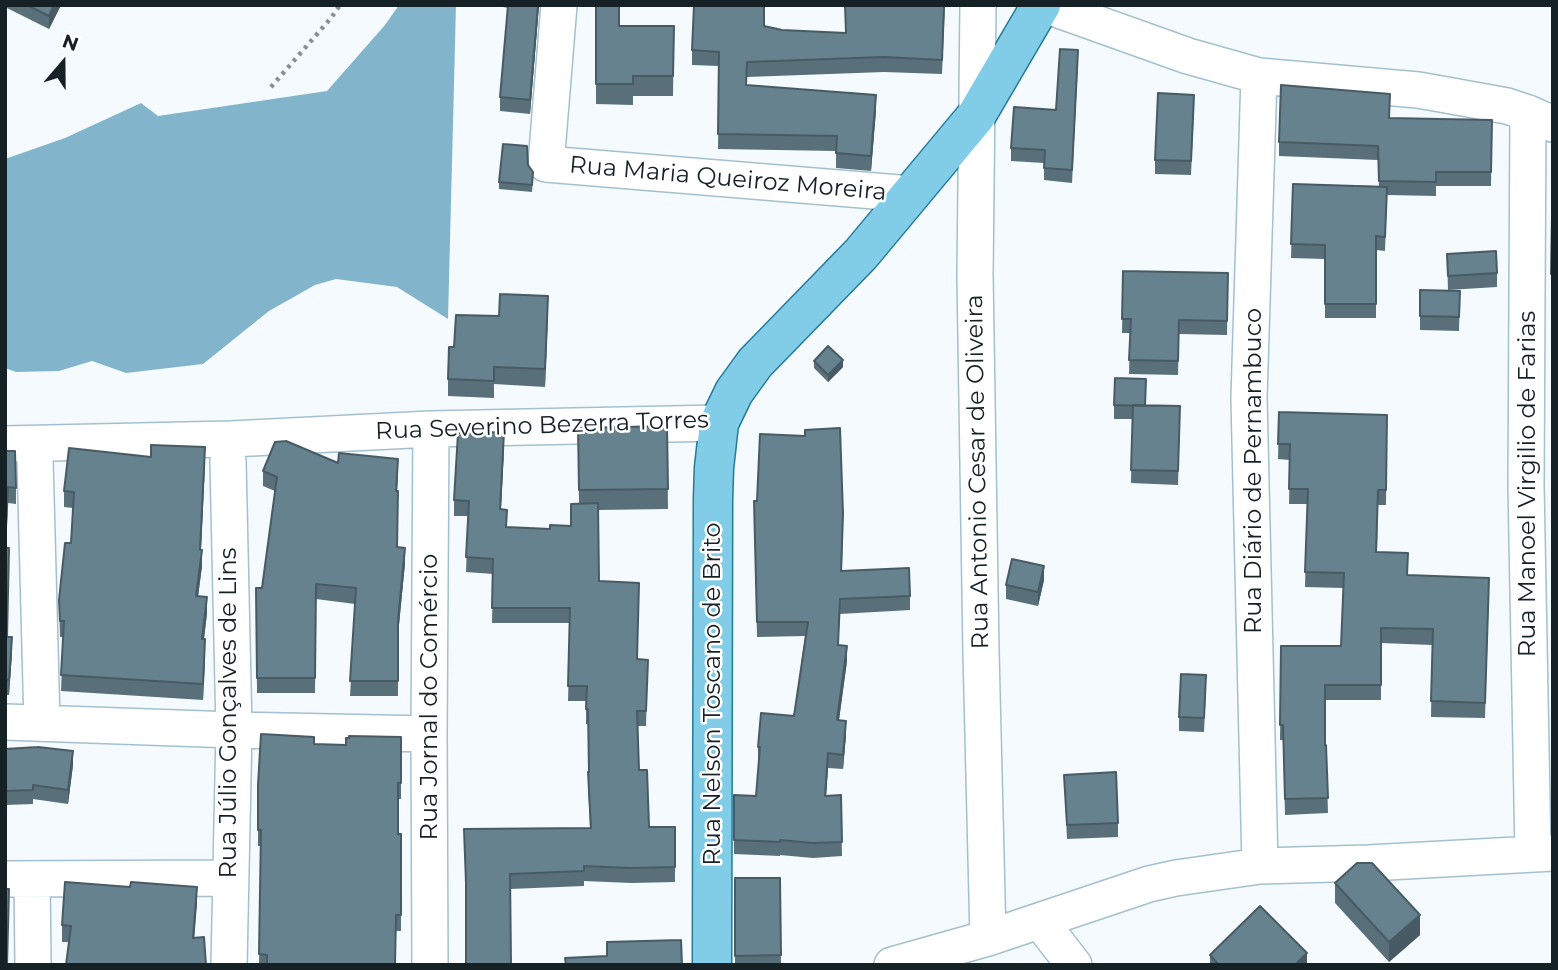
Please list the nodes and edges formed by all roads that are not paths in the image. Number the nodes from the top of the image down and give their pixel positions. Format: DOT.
graph roads {
  1 [pos="559,5"];
  2 [pos="978,5"];
  3 [pos="1043,5"];
  4 [pos="1259,76"];
  5 [pos="976,116"];
  6 [pos="1540,119"];
  7 [pos="911,194"];
  8 [pos="719,423"];
  9 [pos="431,429"];
  10 [pos="20,452"];
  11 [pos="228,461"];
  12 [pos="5,722"];
  13 [pos="42,723"];
  14 [pos="233,730"];
  15 [pos="429,734"];
  16 [pos="1543,854"];
  17 [pos="1260,866"];
  18 [pos="229,878"];
  19 [pos="19,879"];
  20 [pos="1040,921"];
  21 [pos="988,938"];
  22 [pos="33,965"];
  23 [pos="229,965"];
  24 [pos="430,965"];
  25 [pos="712,965"];
  26 [pos="892,965"];
  27 [pos="1074,965"];
  1 -- 7 [label="street, Rua Maria Queiroz Moreira"];
  2 -- 5 [label="street, Rua Antonio Cesar de Oliveira"];
  3 -- 4 [label="street"];
  3 -- 5 [label="main road, Rua Severino Bezerra Torres"];
  4 -- 6 [label="street"];
  4 -- 17 [label="street, Rua Diário de Pernambuco"];
  5 -- 7 [label="main road, Rua Severino Bezerra Torres"];
  5 -- 21 [label="street, Rua Antonio Cesar de Oliveira"];
  6 -- 16 [label="street, Rua Manoel Virgilio de Farias"];
  7 -- 8 [label="main road, Rua Severino Bezerra Torres"];
  8 -- 9 [label="street, Rua Severino Bezerra Torres"];
  8 -- 25 [label="main road, Rua Nelson Toscano de Brito"];
  9 -- 10 [label="street, Rua Severino Bezerra Torres"];
  9 -- 15 [label="street, Rua Jornal do Comércio"];
  10 -- 13 [label="street"];
  11 -- 14 [label="street, Rua Júlio Gonçalves de Lins"];
  12 -- 13 [label="street"];
  13 -- 14 [label="street"];
  14 -- 15 [label="street"];
  14 -- 18 [label="street, Rua Júlio Gonçalves de Lins"];
  15 -- 24 [label="street, Rua Jornal do Comércio"];
  16 -- 17 [label="street"];
  17 -- 20 [label="street"];
  18 -- 19 [label="street"];
  18 -- 23 [label="street, Rua Júlio Gonçalves de Lins"];
  19 -- 22 [label="street"];
  20 -- 21 [label="street"];
  20 -- 27 [label="street"];
  21 -- 26 [label="street"];
}
